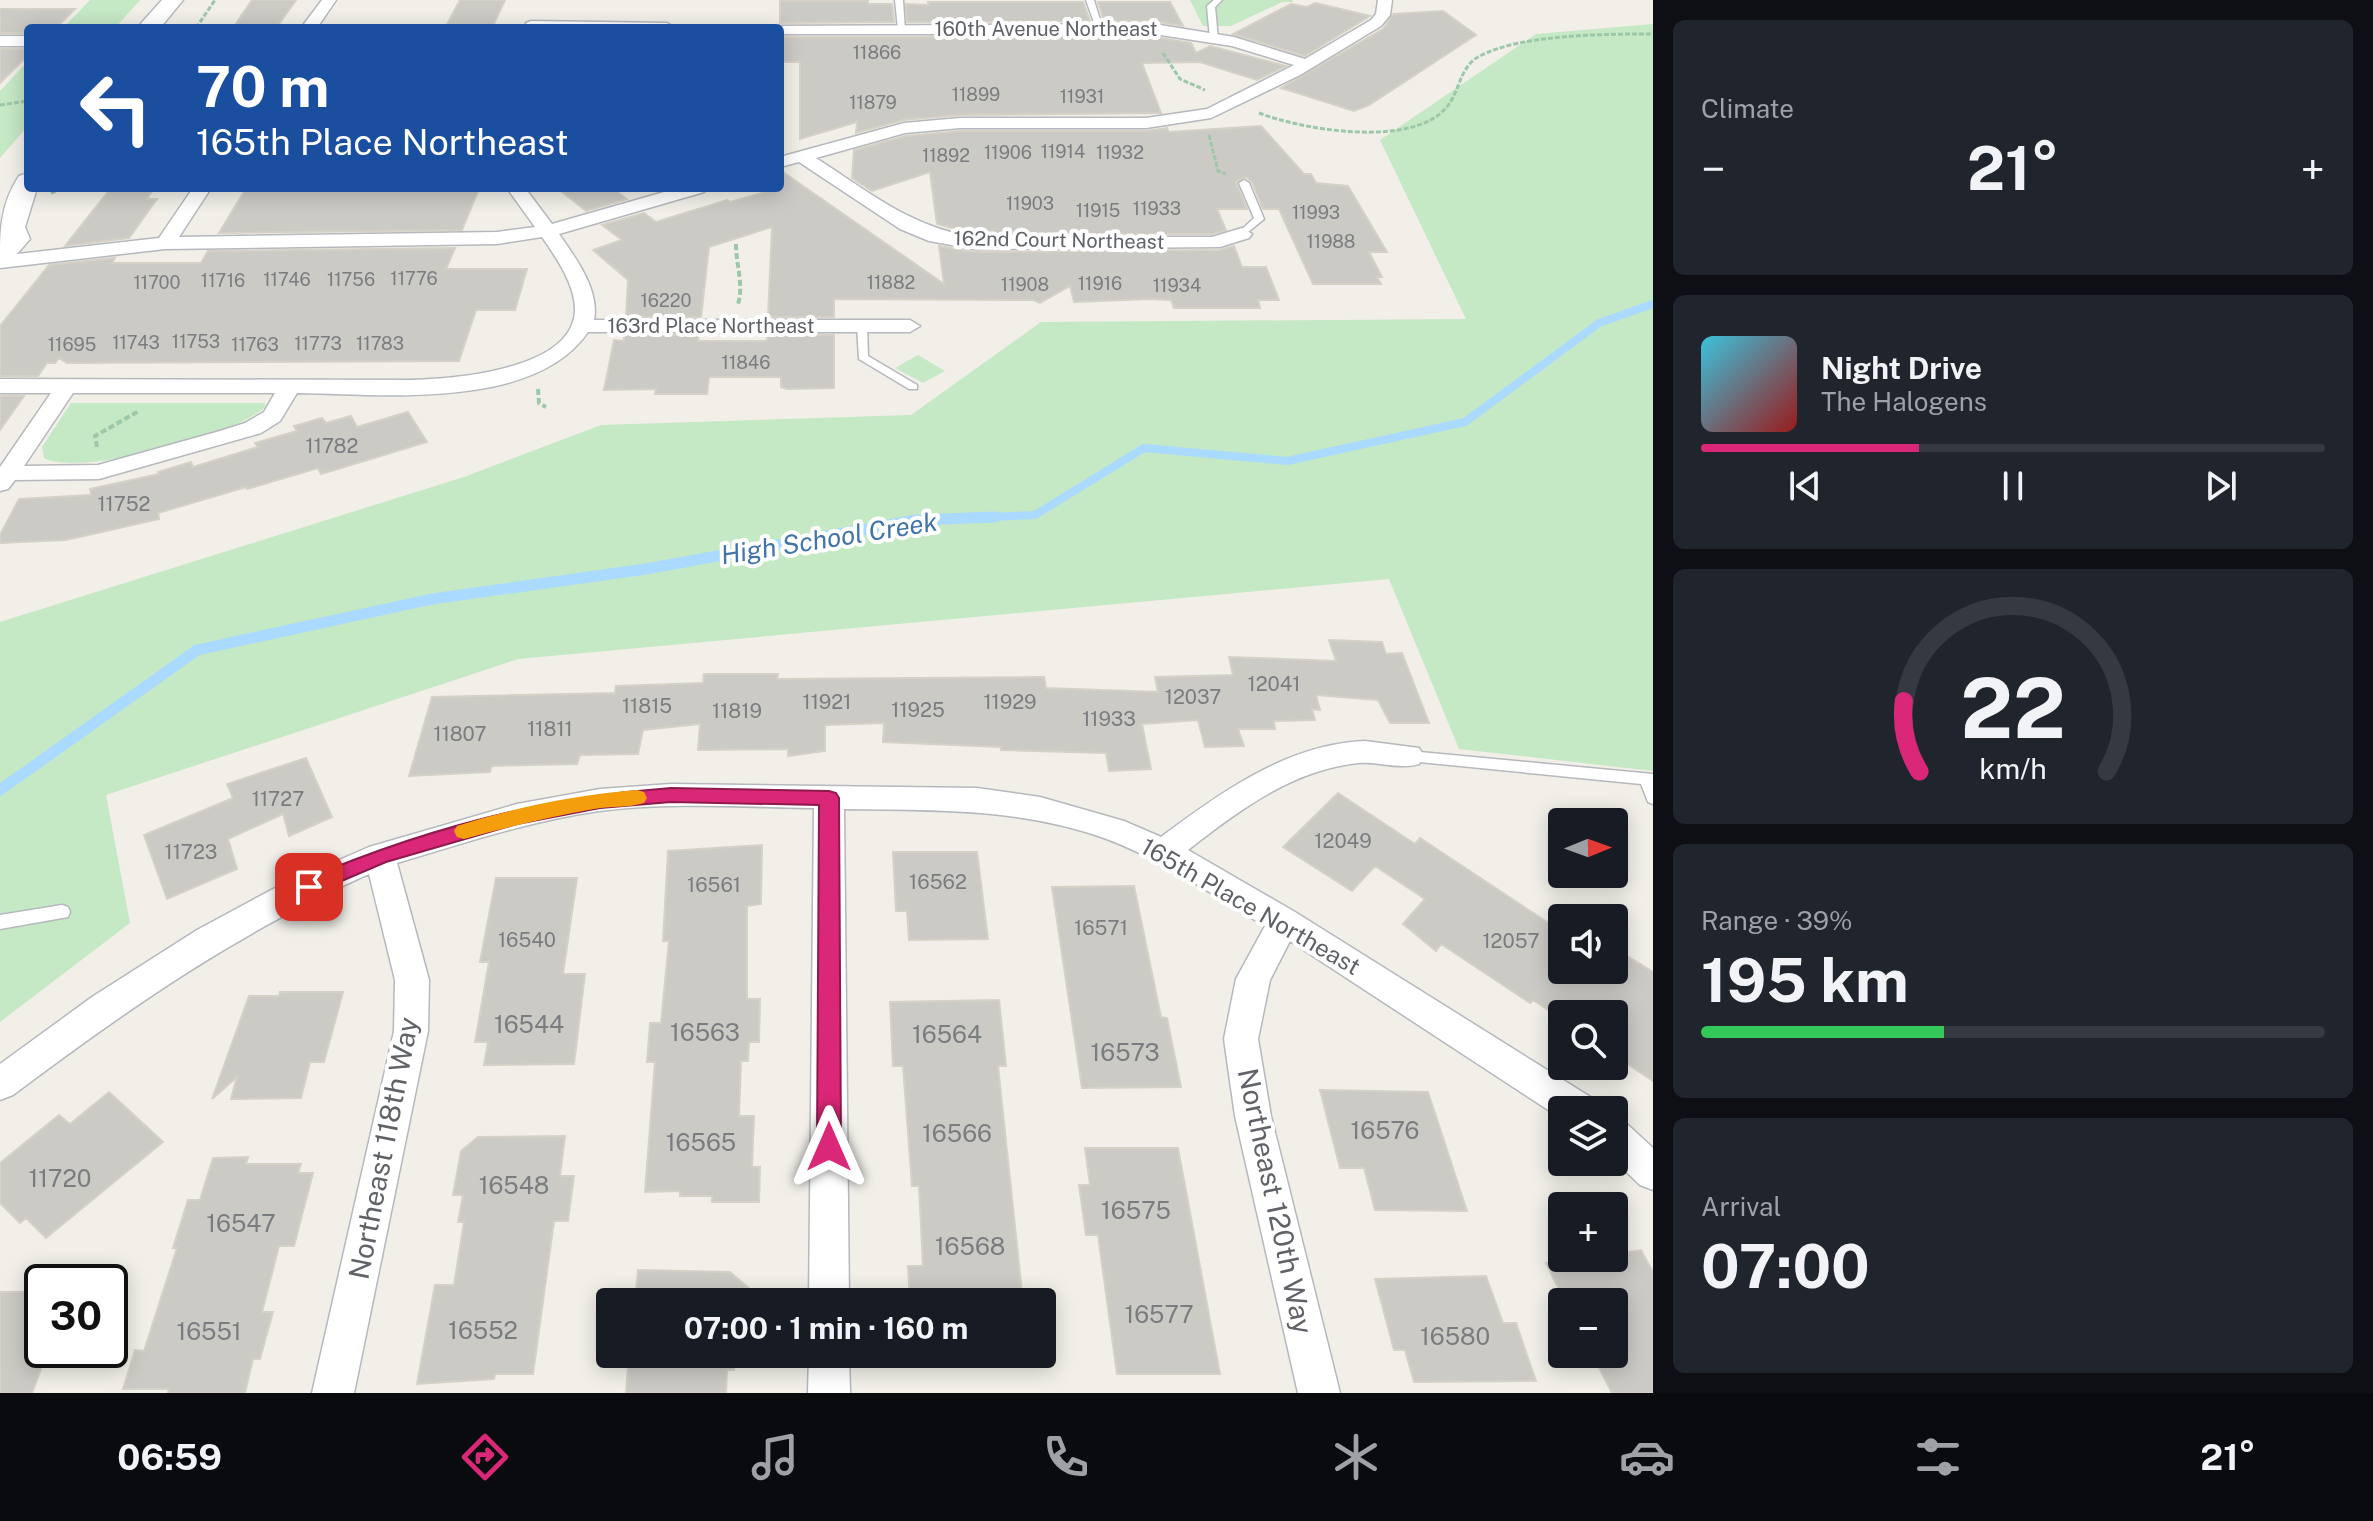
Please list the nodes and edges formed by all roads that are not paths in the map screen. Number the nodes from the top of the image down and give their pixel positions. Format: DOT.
graph roads {
  1 [pos="173,0"];
  2 [pos="329,0"];
  3 [pos="899,0"];
  4 [pos="1090,0"];
  5 [pos="1218,0"];
  6 [pos="1385,0"];
  7 [pos="538,9"];
  8 [pos="152,24"];
  9 [pos="312,24"];
  10 [pos="532,24"];
  11 [pos="1100,28"];
  12 [pos="784,29"];
  13 [pos="902,29"];
  14 [pos="1214,39"];
  15 [pos="0,41"];
  16 [pos="24,41"];
  17 [pos="1307,64"];
  18 [pos="801,156"];
  19 [pos="784,161"];
  20 [pos="24,172"];
  21 [pos="24,179"];
  22 [pos="1244,183"];
  23 [pos="199,192"];
  24 [pos="519,192"];
  25 [pos="684,192"];
  26 [pos="0,196"];
  27 [pos="9,227"];
  28 [pos="547,231"];
  29 [pos="1242,234"];
  30 [pos="165,243"];
  31 [pos="0,259"];
  32 [pos="862,325"];
  33 [pos="583,326"];
  34 [pos="910,326"];
  35 [pos="0,386"];
  36 [pos="67,386"];
  37 [pos="290,387"];
  38 [pos="913,387"];
  39 [pos="4,479"];
  40 [pos="1409,756"];
  41 [pos="1650,780"];
  42 [pos="829,798"];
  43 [pos="1653,798"];
  44 [pos="1164,851"];
  45 [pos="380,856"];
  46 [pos="62,912"];
  47 [pos="1284,921"];
  48 [pos="0,922"];
  49 [pos="0,1084"];
  50 [pos="1557,1096"];
  51 [pos="1628,1149"];
  52 [pos="1653,1173"];
  53 [pos="829,1288"];
  54 [pos="829,1368"];
  55 [pos="333,1393"];
  56 [pos="829,1393"];
  57 [pos="1319,1393"];
  1 -- 8 [label="street"];
  2 -- 9 [label="street"];
  3 -- 13 [label="lane"];
  4 -- 11 [label="lane"];
  5 -- 14 [label="lane"];
  6 -- 17 [label="street"];
  7 -- 10 [label="street"];
  11 -- 13 [label="street, 160th Avenue Northeast"];
  11 -- 14 [label="street, 160th Avenue Northeast"];
  12 -- 13 [label="street, 160th Avenue Northeast"];
  14 -- 17 [label="street, 160th Avenue Northeast"];
  15 -- 16 [label="street"];
  17 -- 18 [label="street"];
  18 -- 19 [label="street"];
  18 -- 29 [label="street, 162nd Court Northeast"];
  20 -- 26 [label="street"];
  21 -- 27 [label="street"];
  22 -- 29 [label="lane"];
  23 -- 30 [label="street"];
  24 -- 28 [label="street"];
  25 -- 28 [label="street"];
  27 -- 30 [label="street"];
  27 -- 31 [label="street"];
  28 -- 30 [label="street"];
  28 -- 33 [label="street"];
  30 -- 31 [label="street"];
  32 -- 33 [label="street, 163rd Place Northeast"];
  32 -- 34 [label="street, 163rd Place Northeast"];
  32 -- 38 [label="lane"];
  33 -- 37 [label="street, 163rd Place Northeast"];
  35 -- 36 [label="street, 163rd Place Northeast"];
  36 -- 37 [label="street, 163rd Place Northeast"];
  36 -- 39 [label="street"];
  37 -- 39 [label="street"];
  40 -- 41 [label="lane"];
  40 -- 44 [label="street"];
  41 -- 43 [label="lane"];
  42 -- 44 [label="street, 165th Place Northeast"];
  42 -- 45 [label="street, 165th Place Northeast"];
  42 -- 53 [label="street"];
  44 -- 47 [label="street, 165th Place Northeast"];
  45 -- 49 [label="street, 165th Place Northeast"];
  45 -- 55 [label="street, Northeast 118th Way"];
  46 -- 48 [label="lane"];
  47 -- 50 [label="street, 165th Place Northeast"];
  47 -- 57 [label="street, Northeast 120th Way"];
  51 -- 52 [label="street"];
  54 -- 56 [label="street"];
}
